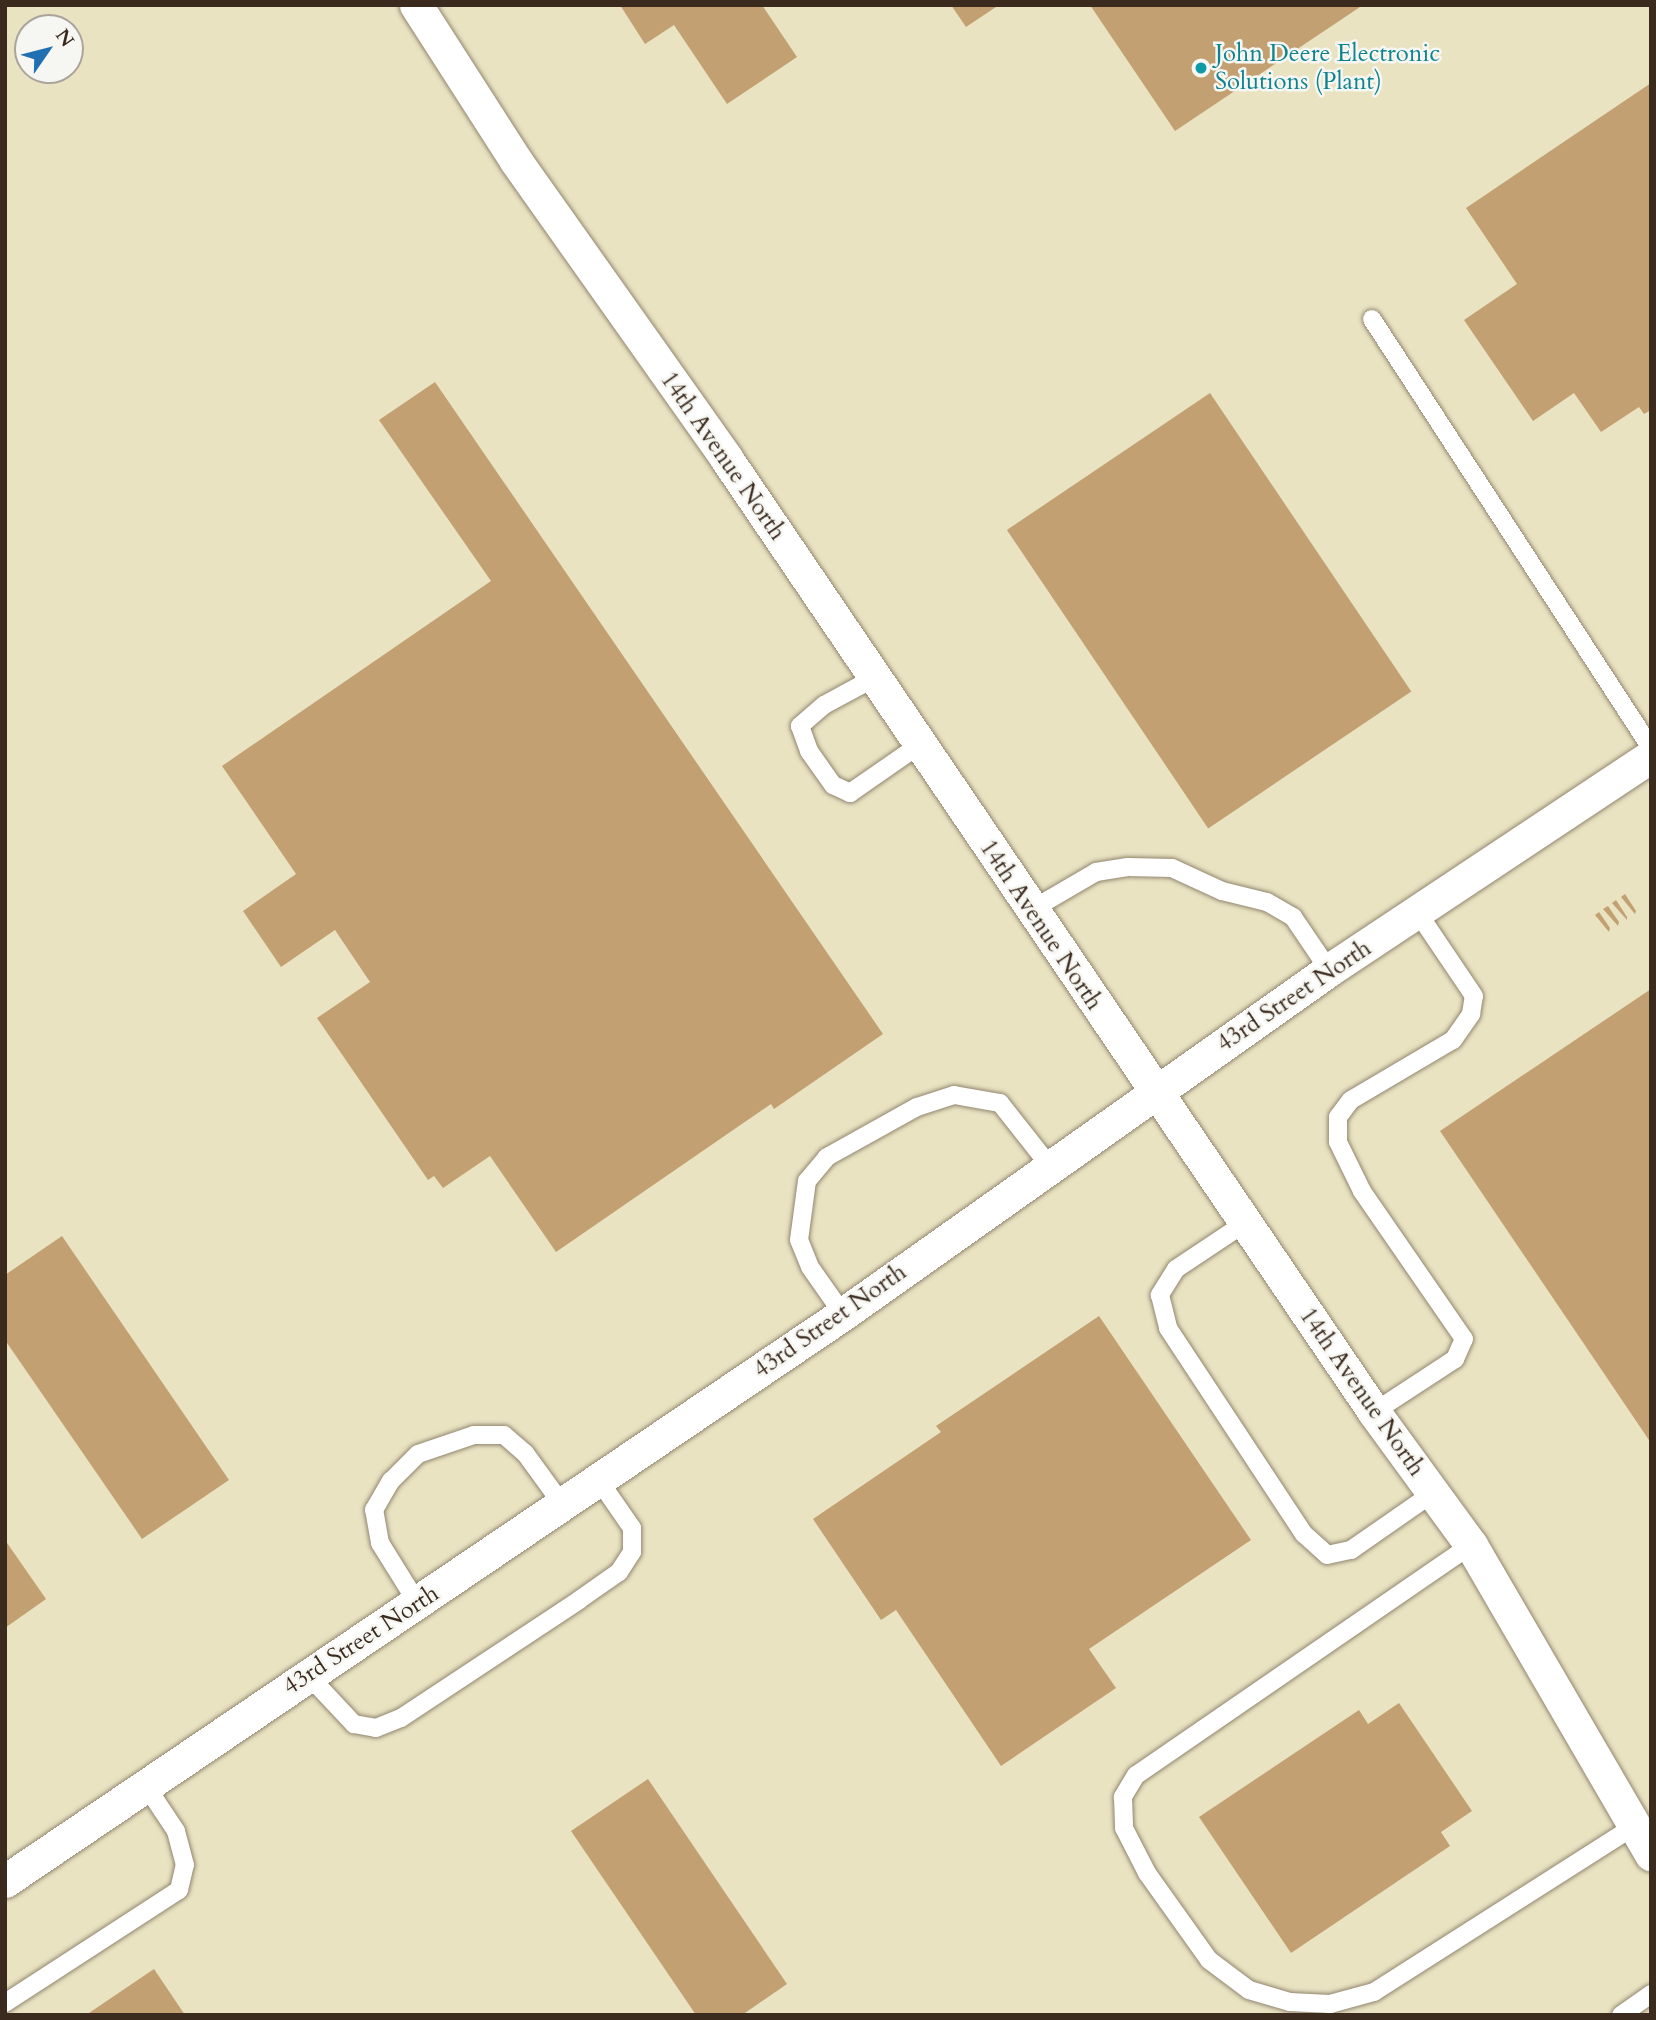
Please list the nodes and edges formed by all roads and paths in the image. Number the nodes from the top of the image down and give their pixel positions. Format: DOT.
graph roads {
  1 [pos="416,5"];
  2 [pos="1372,319"];
  3 [pos="874,678"];
  4 [pos="919,745"];
  5 [pos="1651,748"];
  6 [pos="1651,756"];
  7 [pos="1031,910"];
  8 [pos="1418,913"];
  9 [pos="1329,970"];
  10 [pos="1155,1091"];
  11 [pos="1049,1165"];
  12 [pos="1245,1223"];
  13 [pos="843,1314"];
  14 [pos="1374,1412"];
  15 [pos="598,1479"];
  16 [pos="1433,1493"];
  17 [pos="562,1504"];
  18 [pos="1471,1545"];
  19 [pos="418,1604"];
  20 [pos="307,1674"];
  21 [pos="144,1783"];
  22 [pos="1636,1825"];
  23 [pos="1651,1854"];
  24 [pos="5,1881"];
  25 [pos="1651,1994"];
  26 [pos="5,2003"];
  27 [pos="1620,2015"];
  1 -- 3 [label="street, 14th Avenue North"];
  2 -- 5 [label="lane"];
  3 -- 4 [label="street, 14th Avenue North"];
  3 -- 4 [label="lane"];
  4 -- 7 [label="street, 14th Avenue North"];
  6 -- 8 [label="street, 43rd Street North"];
  7 -- 9 [label="lane"];
  7 -- 10 [label="street, 14th Avenue North"];
  8 -- 9 [label="street, 43rd Street North"];
  8 -- 14 [label="lane"];
  9 -- 10 [label="street, 43rd Street North"];
  10 -- 11 [label="street, 43rd Street North"];
  10 -- 12 [label="street, 14th Avenue North"];
  11 -- 13 [label="street, 43rd Street North"];
  11 -- 13 [label="lane"];
  12 -- 14 [label="street, 14th Avenue North"];
  12 -- 16 [label="lane"];
  13 -- 15 [label="street, 43rd Street North"];
  14 -- 16 [label="street, 14th Avenue North"];
  15 -- 17 [label="street, 43rd Street North"];
  15 -- 20 [label="lane"];
  16 -- 18 [label="street, 14th Avenue North"];
  17 -- 19 [label="street, 43rd Street North"];
  17 -- 19 [label="lane"];
  18 -- 22 [label="street, 14th Avenue North"];
  18 -- 22 [label="lane"];
  19 -- 20 [label="street, 43rd Street North"];
  20 -- 21 [label="street, 43rd Street North"];
  21 -- 24 [label="street, 43rd Street North"];
  21 -- 26 [label="lane"];
  22 -- 23 [label="street, 14th Avenue North"];
  25 -- 27 [label="lane"];
}
